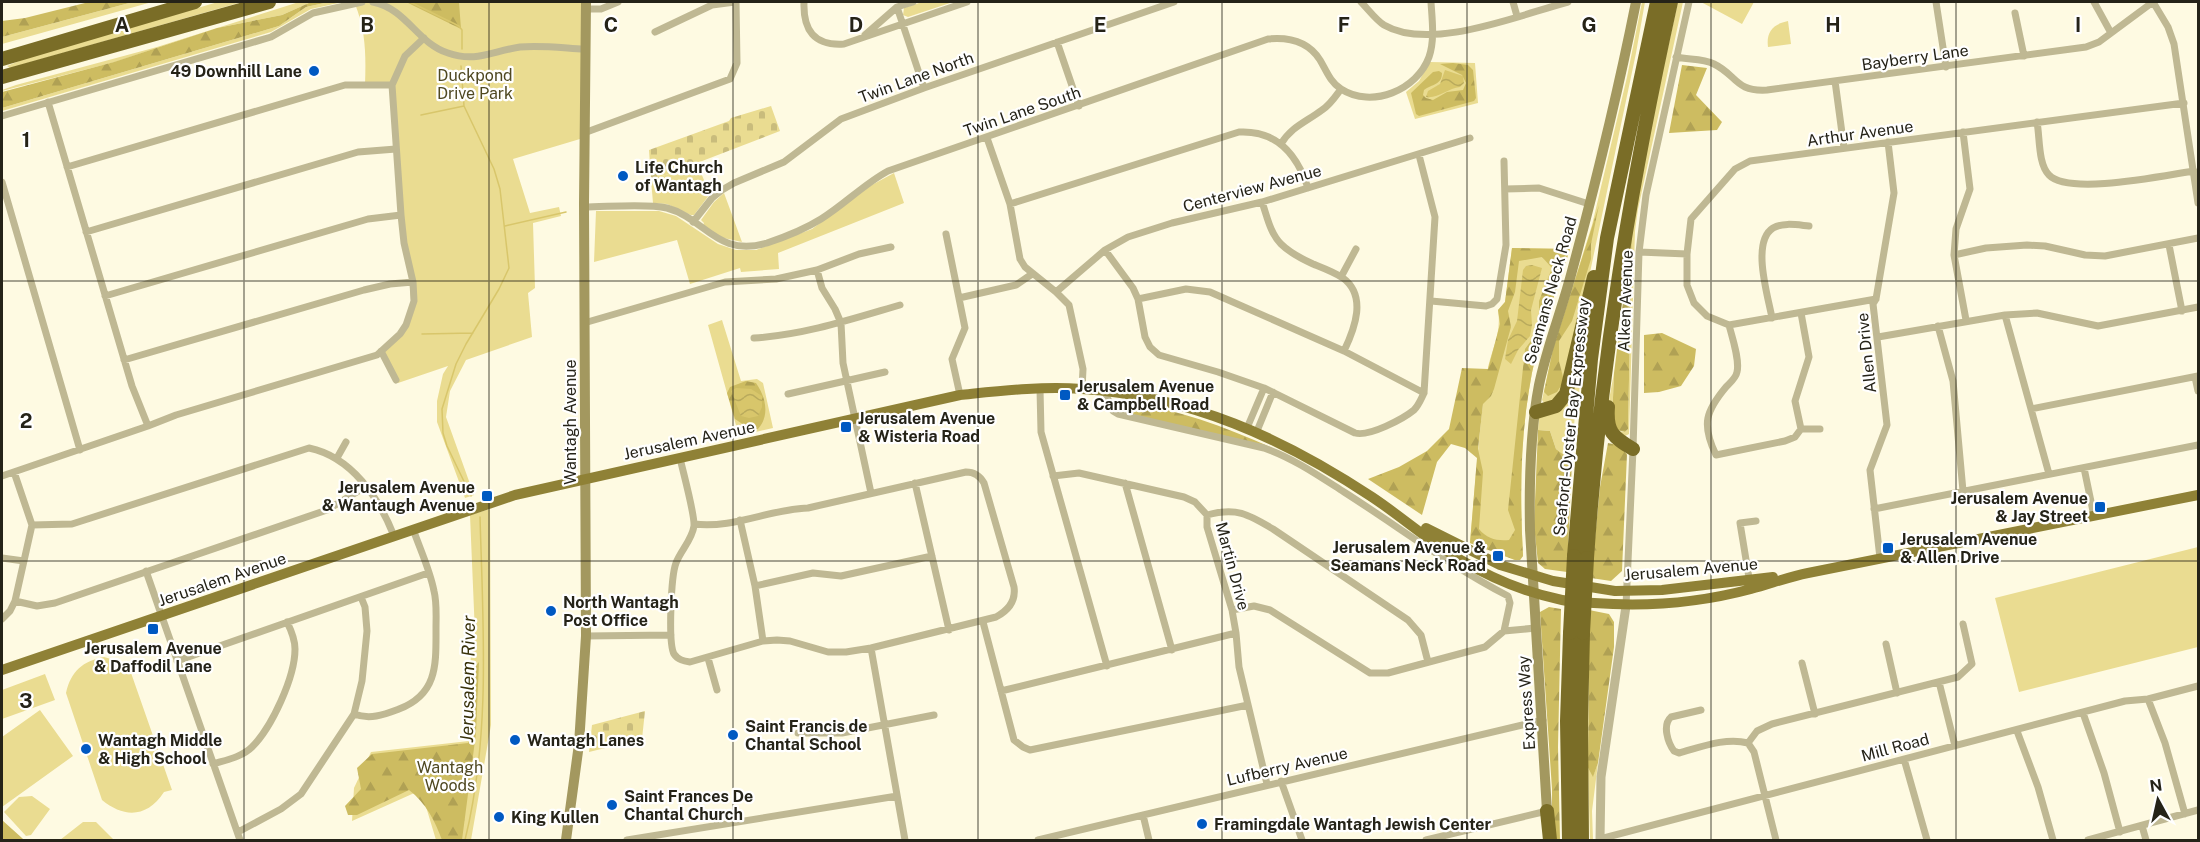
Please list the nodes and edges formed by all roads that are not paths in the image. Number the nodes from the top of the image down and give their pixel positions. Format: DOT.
graph roads {
  1 [pos="195,2"];
  2 [pos="269,2"];
  3 [pos="362,2"];
  4 [pos="373,2"];
  5 [pos="618,2"];
  6 [pos="735,2"];
  7 [pos="804,2"];
  8 [pos="913,2"];
  9 [pos="967,2"];
  10 [pos="1174,2"];
  11 [pos="1362,2"];
  12 [pos="1431,2"];
  13 [pos="1513,2"];
  14 [pos="1568,2"];
  15 [pos="1636,2"];
  16 [pos="1657,2"];
  17 [pos="1671,2"];
  18 [pos="1689,2"];
  19 [pos="1936,2"];
  20 [pos="2094,2"];
  21 [pos="2153,2"];
  22 [pos="586,5"];
  23 [pos="897,7"];
  24 [pos="2015,13"];
  25 [pos="1517,16"];
  26 [pos="902,24"];
  27 [pos="655,32"];
  28 [pos="2111,33"];
  29 [pos="1432,34"];
  30 [pos="863,37"];
  31 [pos="424,38"];
  32 [pos="1057,42"];
  33 [pos="584,49"];
  34 [pos="2024,56"];
  35 [pos="1676,57"];
  36 [pos="2,59"];
  37 [pos="1946,67"];
  38 [pos="2,77"];
  39 [pos="1835,81"];
  40 [pos="392,86"];
  41 [pos="924,88"];
  42 [pos="1341,89"];
  43 [pos="48,102"];
  44 [pos="2184,103"];
  45 [pos="1079,105"];
  46 [pos="2,116"];
  47 [pos="2037,122"];
  48 [pos="584,132"];
  49 [pos="1963,132"];
  50 [pos="987,138"];
  51 [pos="1470,138"];
  52 [pos="1888,142"];
  53 [pos="1281,144"];
  54 [pos="1844,148"];
  55 [pos="396,149"];
  56 [pos="1419,155"];
  57 [pos="1504,161"];
  58 [pos="67,167"];
  59 [pos="2194,171"];
  60 [pos="2,182"];
  61 [pos="1308,188"];
  62 [pos="1505,189"];
  63 [pos="1262,202"];
  64 [pos="2199,203"];
  65 [pos="1010,204"];
  66 [pos="1589,204"];
  67 [pos="584,207"];
  68 [pos="401,215"];
  69 [pos="693,222"];
  70 [pos="1809,226"];
  71 [pos="86,232"];
  72 [pos="946,234"];
  73 [pos="1607,238"];
  74 [pos="2199,238"];
  75 [pos="2169,245"];
  76 [pos="891,247"];
  77 [pos="1356,249"];
  78 [pos="1105,250"];
  79 [pos="1639,252"];
  80 [pos="1687,254"];
  81 [pos="1954,255"];
  82 [pos="817,270"];
  83 [pos="1032,274"];
  84 [pos="1341,277"];
  85 [pos="413,282"];
  86 [pos="1056,292"];
  87 [pos="105,296"];
  88 [pos="959,298"];
  89 [pos="1138,299"];
  90 [pos="1876,299"];
  91 [pos="1431,301"];
  92 [pos="900,305"];
  93 [pos="1613,306"];
  94 [pos="2199,307"];
  95 [pos="2182,311"];
  96 [pos="1801,313"];
  97 [pos="2005,315"];
  98 [pos="1772,318"];
  99 [pos="1966,320"];
  100 [pos="584,323"];
  101 [pos="841,323"];
  102 [pos="1729,325"];
  103 [pos="1938,326"];
  104 [pos="1878,337"];
  105 [pos="754,338"];
  106 [pos="381,351"];
  107 [pos="1344,351"];
  108 [pos="124,360"];
  109 [pos="885,372"];
  110 [pos="2197,376"];
  111 [pos="396,380"];
  112 [pos="847,381"];
  113 [pos="1264,388"];
  114 [pos="1040,389"];
  115 [pos="1082,389"];
  116 [pos="2199,391"];
  117 [pos="1105,392"];
  118 [pos="1273,392"];
  119 [pos="1424,393"];
  120 [pos="788,394"];
  121 [pos="960,395"];
  122 [pos="2031,409"];
  123 [pos="1536,412"];
  124 [pos="855,419"];
  125 [pos="148,426"];
  126 [pos="1252,429"];
  127 [pos="1801,429"];
  128 [pos="1820,429"];
  129 [pos="346,442"];
  130 [pos="2199,445"];
  131 [pos="1634,449"];
  132 [pos="80,450"];
  133 [pos="337,458"];
  134 [pos="680,458"];
  135 [pos="2084,468"];
  136 [pos="14,472"];
  137 [pos="2049,474"];
  138 [pos="2,476"];
  139 [pos="1053,476"];
  140 [pos="585,478"];
  141 [pos="915,483"];
  142 [pos="1125,483"];
  143 [pos="365,487"];
  144 [pos="1963,491"];
  145 [pos="871,493"];
  146 [pos="2199,495"];
  147 [pos="1369,501"];
  148 [pos="1384,505"];
  149 [pos="1874,509"];
  150 [pos="1207,514"];
  151 [pos="2094,516"];
  152 [pos="740,520"];
  153 [pos="1756,521"];
  154 [pos="32,525"];
  155 [pos="694,525"];
  156 [pos="414,529"];
  157 [pos="394,536"];
  158 [pos="932,556"];
  159 [pos="1580,557"];
  160 [pos="2,558"];
  161 [pos="1880,558"];
  162 [pos="24,561"];
  163 [pos="1458,563"];
  164 [pos="146,572"];
  165 [pos="429,573"];
  166 [pos="1532,575"];
  167 [pos="1750,585"];
  168 [pos="755,586"];
  169 [pos="1627,591"];
  170 [pos="1533,592"];
  171 [pos="361,597"];
  172 [pos="15,601"];
  173 [pos="1626,606"];
  174 [pos="1232,610"];
  175 [pos="161,616"];
  176 [pos="2,619"];
  177 [pos="287,622"];
  178 [pos="983,622"];
  179 [pos="1963,624"];
  180 [pos="1536,628"];
  181 [pos="949,630"];
  182 [pos="1504,631"];
  183 [pos="1236,633"];
  184 [pos="1576,633"];
  185 [pos="671,635"];
  186 [pos="586,636"];
  187 [pos="763,641"];
  188 [pos="1886,644"];
  189 [pos="871,648"];
  190 [pos="1172,650"];
  191 [pos="708,658"];
  192 [pos="177,662"];
  193 [pos="1428,662"];
  194 [pos="1802,663"];
  195 [pos="1107,666"];
  196 [pos="2,670"];
  197 [pos="1939,682"];
  198 [pos="2199,686"];
  199 [pos="717,690"];
  200 [pos="1001,691"];
  201 [pos="1897,693"];
  202 [pos="2148,699"];
  203 [pos="1248,705"];
  204 [pos="1701,710"];
  205 [pos="354,714"];
  206 [pos="1815,714"];
  207 [pos="2083,714"];
  208 [pos="934,715"];
  209 [pos="1543,720"];
  210 [pos="885,725"];
  211 [pos="2017,731"];
  212 [pos="798,733"];
  213 [pos="1748,743"];
  214 [pos="1955,746"];
  215 [pos="1904,759"];
  216 [pos="213,764"];
  217 [pos="1281,781"];
  218 [pos="1267,784"];
  219 [pos="1764,795"];
  220 [pos="897,796"];
  221 [pos="2199,810"];
  222 [pos="1547,812"];
  223 [pos="2185,814"];
  224 [pos="1143,815"];
  225 [pos="2142,826"];
  226 [pos="238,832"];
  227 [pos="2120,832"];
  228 [pos="240,840"];
  229 [pos="566,840"];
  230 [pos="627,840"];
  231 [pos="905,840"];
  232 [pos="1038,840"];
  233 [pos="1149,840"];
  234 [pos="1302,840"];
  235 [pos="1426,840"];
  236 [pos="1550,840"];
  237 [pos="1569,840"];
  238 [pos="1582,840"];
  239 [pos="1600,840"];
  240 [pos="1776,840"];
  241 [pos="1927,840"];
  242 [pos="2053,840"];
  243 [pos="2088,840"];
  244 [pos="2146,840"];
  1 -- 36 [label="highway"];
  2 -- 38 [label="highway"];
  3 -- 43 [label="street"];
  4 -- 31 [label="street"];
  5 -- 22 [label="street"];
  6 -- 27 [label="street"];
  6 -- 48 [label="street"];
  7 -- 30 [label="street"];
  8 -- 23 [label="street"];
  9 -- 26 [label="street"];
  10 -- 32 [label="street, Twin Lane North"];
  11 -- 29 [label="street"];
  12 -- 29 [label="street"];
  13 -- 25 [label="street"];
  14 -- 25 [label="street"];
  15 -- 66 [label="main road, Seamans Neck Road"];
  16 -- 73 [label="highway, Seaford-Oyster Bay Expressway"];
  17 -- 93 [label="highway, Seaford-Oyster Bay Expressway"];
  18 -- 35 [label="street, Alken Avenue"];
  19 -- 37 [label="street"];
  20 -- 28 [label="street"];
  21 -- 28 [label="street, Bayberry Lane"];
  21 -- 44 [label="street"];
  22 -- 33 [label="main road, Wantagh Avenue"];
  23 -- 26 [label="street"];
  23 -- 30 [label="street"];
  24 -- 34 [label="street"];
  25 -- 29 [label="street"];
  26 -- 30 [label="street"];
  26 -- 41 [label="street"];
  28 -- 34 [label="street, Bayberry Lane"];
  29 -- 42 [label="street"];
  31 -- 33 [label="street"];
  31 -- 40 [label="street"];
  32 -- 41 [label="street, Twin Lane North"];
  32 -- 45 [label="street"];
  33 -- 48 [label="main road, Wantagh Avenue"];
  34 -- 37 [label="street, Bayberry Lane"];
  35 -- 39 [label="street, Bayberry Lane"];
  35 -- 79 [label="street, Alken Avenue"];
  37 -- 39 [label="street, Bayberry Lane"];
  39 -- 54 [label="street"];
  40 -- 55 [label="street"];
  40 -- 58 [label="street"];
  41 -- 69 [label="street, Twin Lane North"];
  42 -- 45 [label="street, Twin Lane South"];
  42 -- 53 [label="street"];
  43 -- 46 [label="street"];
  43 -- 58 [label="street"];
  44 -- 47 [label="street, Arthur Avenue"];
  44 -- 59 [label="street"];
  45 -- 50 [label="street, Twin Lane South"];
  47 -- 49 [label="street, Arthur Avenue"];
  47 -- 59 [label="street"];
  48 -- 67 [label="main road, Wantagh Avenue"];
  49 -- 52 [label="street, Arthur Avenue"];
  49 -- 81 [label="street"];
  50 -- 65 [label="street"];
  50 -- 69 [label="street, Twin Lane South"];
  51 -- 56 [label="street, Centerview Avenue"];
  52 -- 54 [label="street, Arthur Avenue"];
  52 -- 90 [label="street, Allen Drive"];
  53 -- 61 [label="street"];
  53 -- 65 [label="street"];
  54 -- 80 [label="street, Arthur Avenue"];
  55 -- 68 [label="street"];
  55 -- 71 [label="street"];
  56 -- 61 [label="street, Centerview Avenue"];
  56 -- 91 [label="street"];
  57 -- 62 [label="street"];
  58 -- 71 [label="street"];
  59 -- 64 [label="street"];
  60 -- 132 [label="street"];
  61 -- 63 [label="street, Centerview Avenue"];
  62 -- 66 [label="street"];
  62 -- 91 [label="street"];
  63 -- 78 [label="street, Centerview Avenue"];
  63 -- 84 [label="street"];
  65 -- 83 [label="street"];
  66 -- 123 [label="main road, Seamans Neck Road"];
  67 -- 69 [label="street, Twin Lane South"];
  67 -- 100 [label="main road, Wantagh Avenue"];
  68 -- 85 [label="street"];
  68 -- 87 [label="street"];
  70 -- 98 [label="street"];
  71 -- 87 [label="street"];
  72 -- 88 [label="street"];
  73 -- 123 [label="highway"];
  73 -- 159 [label="highway, Seaford-Oyster Bay Expressway"];
  74 -- 75 [label="street"];
  75 -- 81 [label="street"];
  75 -- 95 [label="street"];
  76 -- 82 [label="street"];
  77 -- 84 [label="street"];
  78 -- 86 [label="street, Centerview Avenue"];
  78 -- 89 [label="street"];
  79 -- 80 [label="street"];
  79 -- 131 [label="street, Alken Avenue"];
  80 -- 102 [label="street, Arthur Avenue"];
  81 -- 99 [label="street"];
  82 -- 100 [label="street"];
  82 -- 101 [label="street"];
  83 -- 86 [label="street"];
  83 -- 88 [label="street"];
  84 -- 107 [label="street"];
  85 -- 106 [label="street"];
  85 -- 108 [label="street"];
  86 -- 115 [label="street"];
  87 -- 108 [label="street"];
  88 -- 121 [label="street"];
  89 -- 107 [label="street"];
  89 -- 113 [label="street"];
  90 -- 96 [label="street"];
  90 -- 104 [label="street, Allen Drive"];
  91 -- 119 [label="street"];
  92 -- 101 [label="street"];
  93 -- 131 [label="highway"];
  93 -- 159 [label="highway, Seaford-Oyster Bay Expressway"];
  94 -- 95 [label="street"];
  95 -- 97 [label="street"];
  96 -- 98 [label="street"];
  96 -- 127 [label="street"];
  97 -- 99 [label="street"];
  97 -- 122 [label="street"];
  98 -- 102 [label="street"];
  99 -- 103 [label="street"];
  100 -- 140 [label="main road, Wantagh Avenue"];
  101 -- 105 [label="street"];
  101 -- 112 [label="street"];
  102 -- 127 [label="street"];
  103 -- 104 [label="street"];
  103 -- 144 [label="street"];
  104 -- 149 [label="street, Allen Drive"];
  106 -- 111 [label="street"];
  106 -- 125 [label="street"];
  107 -- 119 [label="street"];
  108 -- 125 [label="street"];
  109 -- 112 [label="street"];
  110 -- 116 [label="street"];
  110 -- 122 [label="street"];
  112 -- 120 [label="street"];
  112 -- 124 [label="street"];
  113 -- 118 [label="street"];
  113 -- 126 [label="street"];
  114 -- 115 [label="main road, Jerusalem Avenue"];
  114 -- 121 [label="main road, Jerusalem Avenue"];
  114 -- 139 [label="street"];
  115 -- 117 [label="main road, Jerusalem Avenue"];
  117 -- 126 [label="main road, Jerusalem Avenue"];
  117 -- 147 [label="street"];
  118 -- 119 [label="street"];
  118 -- 126 [label="street"];
  121 -- 124 [label="main road, Jerusalem Avenue"];
  122 -- 137 [label="street"];
  123 -- 166 [label="main road, Seamans Neck Road"];
  124 -- 134 [label="main road, Jerusalem Avenue"];
  124 -- 145 [label="street"];
  125 -- 132 [label="street"];
  126 -- 147 [label="main road, Jerusalem Avenue"];
  127 -- 128 [label="street"];
  129 -- 133 [label="street"];
  130 -- 135 [label="street"];
  131 -- 169 [label="street, Alken Avenue"];
  132 -- 136 [label="street"];
  133 -- 143 [label="street"];
  133 -- 154 [label="street"];
  134 -- 140 [label="main road, Jerusalem Avenue"];
  134 -- 155 [label="street"];
  135 -- 137 [label="street"];
  135 -- 151 [label="street"];
  136 -- 138 [label="street"];
  136 -- 154 [label="street"];
  137 -- 144 [label="street"];
  139 -- 142 [label="street, Martin Drive"];
  139 -- 195 [label="street"];
  140 -- 156 [label="main road, Jerusalem Avenue"];
  140 -- 186 [label="main road, Wantagh Avenue"];
  141 -- 145 [label="street"];
  141 -- 158 [label="street"];
  141 -- 178 [label="street"];
  142 -- 150 [label="street, Martin Drive"];
  142 -- 190 [label="street"];
  143 -- 157 [label="street"];
  143 -- 164 [label="street"];
  144 -- 149 [label="street"];
  145 -- 152 [label="street"];
  146 -- 151 [label="main road, Jerusalem Avenue"];
  147 -- 148 [label="main road, Jerusalem Avenue"];
  147 -- 163 [label="street"];
  148 -- 163 [label="main road, Jerusalem Avenue"];
  148 -- 166 [label="main road, Jerusalem Avenue"];
  149 -- 161 [label="street, Allen Drive"];
  150 -- 174 [label="street, Martin Drive"];
  150 -- 193 [label="street"];
  151 -- 161 [label="main road, Jerusalem Avenue"];
  152 -- 155 [label="street"];
  152 -- 168 [label="street"];
  153 -- 167 [label="street"];
  154 -- 162 [label="street"];
  155 -- 185 [label="street"];
  156 -- 157 [label="main road, Jerusalem Avenue"];
  156 -- 165 [label="street"];
  157 -- 175 [label="main road, Jerusalem Avenue"];
  158 -- 168 [label="street"];
  158 -- 181 [label="street"];
  159 -- 184 [label="highway, Seaford-Oyster Bay Expressway, bridge"];
  160 -- 162 [label="street"];
  161 -- 167 [label="main road, Jerusalem Avenue"];
  162 -- 172 [label="street"];
  163 -- 170 [label="main road, Jerusalem Avenue"];
  163 -- 182 [label="street"];
  164 -- 172 [label="street"];
  164 -- 175 [label="street"];
  165 -- 171 [label="street"];
  165 -- 205 [label="street"];
  166 -- 169 [label="main road, Jerusalem Avenue"];
  166 -- 170 [label="main road, Seamans Neck Road"];
  167 -- 169 [label="main road, Jerusalem Avenue"];
  167 -- 173 [label="main road, Jerusalem Avenue"];
  168 -- 187 [label="street"];
  169 -- 173 [label="street, Alken Avenue"];
  170 -- 173 [label="main road, Jerusalem Avenue"];
  170 -- 180 [label="main road, Express Way"];
  171 -- 177 [label="street"];
  171 -- 205 [label="street"];
  172 -- 176 [label="street"];
  173 -- 239 [label="street"];
  174 -- 183 [label="street, Martin Drive"];
  174 -- 193 [label="street"];
  175 -- 192 [label="street"];
  175 -- 196 [label="main road, Jerusalem Avenue"];
  177 -- 192 [label="street"];
  177 -- 216 [label="street"];
  178 -- 181 [label="street"];
  178 -- 200 [label="street"];
  179 -- 197 [label="street"];
  180 -- 182 [label="street"];
  180 -- 209 [label="main road, Express Way"];
  181 -- 189 [label="street"];
  182 -- 193 [label="street"];
  183 -- 190 [label="street"];
  183 -- 203 [label="street, Martin Drive"];
  184 -- 237 [label="highway, Seaford-Oyster Bay Expressway"];
  184 -- 238 [label="highway, Seaford-Oyster Bay Expressway"];
  185 -- 186 [label="street"];
  185 -- 191 [label="street"];
  186 -- 229 [label="main road, Wantagh Avenue"];
  187 -- 189 [label="street"];
  187 -- 191 [label="street"];
  188 -- 201 [label="street"];
  189 -- 210 [label="street"];
  190 -- 195 [label="street"];
  191 -- 199 [label="street"];
  192 -- 216 [label="street"];
  194 -- 206 [label="street"];
  195 -- 200 [label="street"];
  197 -- 201 [label="street"];
  197 -- 214 [label="street"];
  198 -- 202 [label="street, Mill Road"];
  200 -- 203 [label="street"];
  201 -- 206 [label="street"];
  202 -- 207 [label="street, Mill Road"];
  202 -- 223 [label="street"];
  203 -- 218 [label="street, Martin Drive"];
  204 -- 213 [label="street"];
  205 -- 226 [label="street"];
  206 -- 213 [label="street"];
  207 -- 211 [label="street, Mill Road"];
  207 -- 227 [label="street"];
  208 -- 210 [label="street"];
  209 -- 217 [label="street, Lufberry Avenue"];
  209 -- 222 [label="main road, Express Way"];
  210 -- 212 [label="street"];
  210 -- 220 [label="street"];
  211 -- 214 [label="street, Mill Road"];
  211 -- 242 [label="street"];
  213 -- 219 [label="street"];
  214 -- 215 [label="street, Mill Road"];
  215 -- 219 [label="street, Mill Road"];
  215 -- 241 [label="street"];
  216 -- 226 [label="street"];
  217 -- 218 [label="street, Lufberry Avenue"];
  217 -- 234 [label="street"];
  218 -- 224 [label="street, Lufberry Avenue"];
  219 -- 239 [label="street, Mill Road"];
  219 -- 240 [label="street"];
  220 -- 230 [label="street"];
  220 -- 231 [label="street"];
  221 -- 223 [label="street"];
  222 -- 235 [label="street"];
  222 -- 236 [label="highway"];
  223 -- 225 [label="street"];
  224 -- 232 [label="street, Lufberry Avenue"];
  224 -- 233 [label="street"];
  225 -- 227 [label="street"];
  225 -- 244 [label="street"];
  226 -- 228 [label="street"];
  227 -- 243 [label="street"];
}
